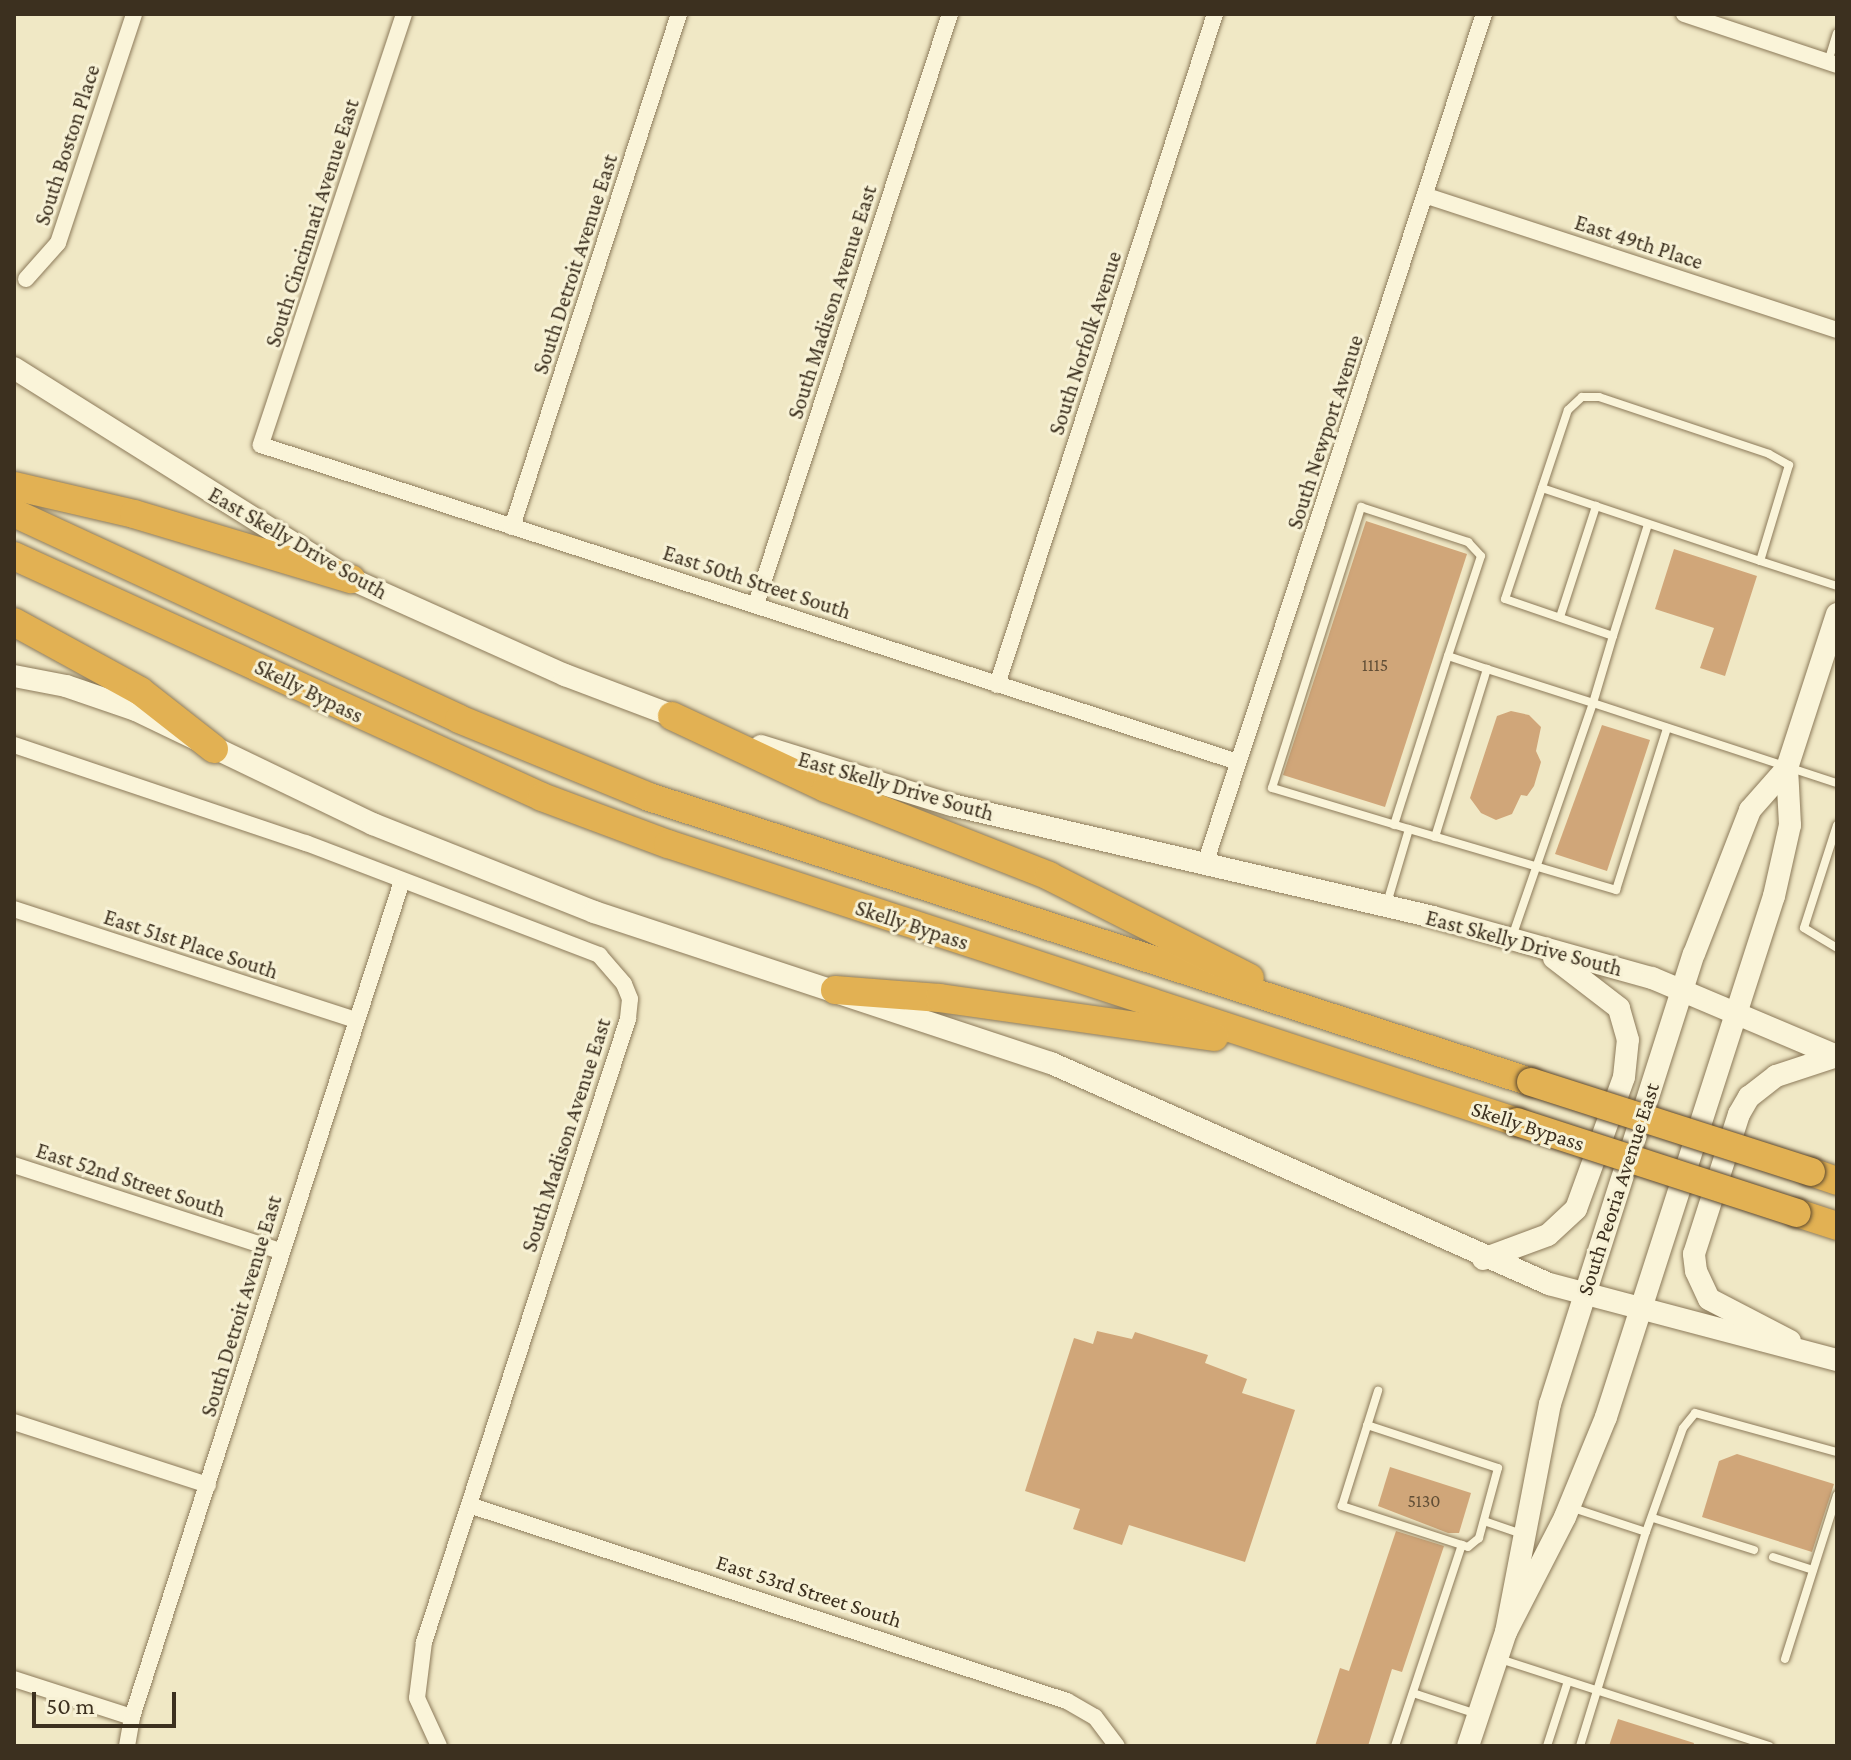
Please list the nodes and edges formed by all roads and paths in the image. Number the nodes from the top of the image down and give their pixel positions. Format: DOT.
graph roads {
  1 [pos="134,14"];
  2 [pos="404,14"];
  3 [pos="679,14"];
  4 [pos="950,14"];
  5 [pos="1215,14"];
  6 [pos="1484,14"];
  7 [pos="1684,14"];
  8 [pos="1837,33"];
  9 [pos="1833,63"];
  10 [pos="1427,196"];
  11 [pos="26,279"];
  12 [pos="1837,330"];
  13 [pos="14,368"];
  14 [pos="261,445"];
  15 [pos="14,486"];
  16 [pos="1542,488"];
  17 [pos="1596,506"];
  18 [pos="14,513"];
  19 [pos="1648,524"];
  20 [pos="512,527"];
  21 [pos="14,556"];
  22 [pos="1760,561"];
  23 [pos="351,579"];
  24 [pos="1837,586"];
  25 [pos="756,604"];
  26 [pos="1837,614"];
  27 [pos="1560,617"];
  28 [pos="14,622"];
  29 [pos="1613,636"];
  30 [pos="1448,656"];
  31 [pos="1487,669"];
  32 [pos="14,676"];
  33 [pos="997,685"];
  34 [pos="1593,703"];
  35 [pos="672,716"];
  36 [pos="1667,728"];
  37 [pos="14,745"];
  38 [pos="214,749"];
  39 [pos="1238,762"];
  40 [pos="1787,768"];
  41 [pos="1837,783"];
  42 [pos="1394,825"];
  43 [pos="1837,825"];
  44 [pos="1409,829"];
  45 [pos="1435,837"];
  46 [pos="1205,864"];
  47 [pos="1537,867"];
  48 [pos="402,881"];
  49 [pos="1386,906"];
  50 [pos="14,909"];
  51 [pos="1511,938"];
  52 [pos="1536,946"];
  53 [pos="1837,948"];
  54 [pos="1684,988"];
  55 [pos="835,990"];
  56 [pos="1738,1010"];
  57 [pos="1325,1017"];
  58 [pos="355,1020"];
  59 [pos="1282,1046"];
  60 [pos="1837,1056"];
  61 [pos="14,1165"];
  62 [pos="1824,1177"];
  63 [pos="1837,1226"];
  64 [pos="281,1251"];
  65 [pos="1483,1259"];
  66 [pos="1584,1295"];
  67 [pos="1640,1311"];
  68 [pos="1828,1358"];
  69 [pos="1378,1391"];
  70 [pos="14,1422"];
  71 [pos="1367,1425"];
  72 [pos="1837,1452"];
  73 [pos="208,1485"];
  74 [pos="1837,1495"];
  75 [pos="469,1505"];
  76 [pos="1570,1507"];
  77 [pos="1653,1518"];
  78 [pos="1484,1521"];
  79 [pos="1646,1532"];
  80 [pos="1522,1534"];
  81 [pos="1462,1545"];
  82 [pos="1754,1550"];
  83 [pos="1773,1557"];
  84 [pos="1813,1570"];
  85 [pos="1506,1632"];
  86 [pos="1497,1658"];
  87 [pos="1785,1659"];
  88 [pos="14,1679"];
  89 [pos="1568,1681"];
  90 [pos="1597,1690"];
  91 [pos="1413,1693"];
  92 [pos="1479,1714"];
  93 [pos="132,1717"];
  94 [pos="127,1746"];
  95 [pos="439,1746"];
  96 [pos="1117,1746"];
  97 [pos="1395,1746"];
  98 [pos="1468,1746"];
  99 [pos="1547,1746"];
  100 [pos="1580,1746"];
  101 [pos="1769,1746"];
  1 -- 11 [label="street, South Boston Place"];
  2 -- 14 [label="street, South Cincinnati Avenue East"];
  3 -- 20 [label="street, South Detroit Avenue East"];
  4 -- 25 [label="street, South Madison Avenue East"];
  5 -- 33 [label="street, South Norfolk Avenue"];
  6 -- 10 [label="street, South Newport Avenue"];
  7 -- 9 [label="street"];
  8 -- 9 [label="lane"];
  10 -- 12 [label="street, East 49th Place"];
  10 -- 39 [label="street, South Newport Avenue"];
  13 -- 23 [label="main road, East Skelly Drive South"];
  14 -- 20 [label="street, East 50th Street South"];
  15 -- 23 [label="highway"];
  16 -- 17 [label="lane"];
  16 -- 22 [label="lane"];
  16 -- 27 [label="lane"];
  17 -- 19 [label="lane"];
  17 -- 27 [label="lane"];
  18 -- 57 [label="highway, Skelly Bypass"];
  19 -- 22 [label="lane"];
  19 -- 29 [label="lane"];
  20 -- 25 [label="street, East 50th Street South"];
  21 -- 59 [label="highway, Skelly Bypass"];
  22 -- 24 [label="lane"];
  23 -- 35 [label="main road, East Skelly Drive South"];
  25 -- 33 [label="street, East 50th Street South"];
  26 -- 40 [label="main road, South Peoria Avenue East"];
  27 -- 29 [label="lane"];
  28 -- 38 [label="highway"];
  29 -- 34 [label="lane"];
  30 -- 31 [label="lane"];
  30 -- 42 [label="lane"];
  30 -- 42 [label="lane"];
  31 -- 34 [label="lane"];
  31 -- 45 [label="lane"];
  32 -- 38 [label="main road"];
  33 -- 39 [label="street, East 50th Street South"];
  34 -- 36 [label="lane"];
  34 -- 47 [label="lane"];
  35 -- 46 [label="main road, East Skelly Drive South"];
  35 -- 57 [label="highway"];
  36 -- 40 [label="lane"];
  36 -- 47 [label="lane"];
  37 -- 48 [label="street, South Madison Avenue East"];
  38 -- 55 [label="main road"];
  39 -- 46 [label="street, South Newport Avenue"];
  40 -- 41 [label="lane"];
  40 -- 54 [label="main road, South Peoria Avenue East"];
  40 -- 56 [label="main road, South Peoria Avenue East"];
  42 -- 44 [label="lane"];
  43 -- 53 [label="lane"];
  44 -- 45 [label="lane"];
  44 -- 49 [label="lane"];
  45 -- 47 [label="lane"];
  46 -- 49 [label="main road, East Skelly Drive South"];
  47 -- 51 [label="lane"];
  48 -- 58 [label="street, South Detroit Avenue East"];
  48 -- 75 [label="street, South Madison Avenue East"];
  49 -- 51 [label="main road, East Skelly Drive South"];
  50 -- 58 [label="street, East 51st Place South"];
  51 -- 52 [label="main road, East Skelly Drive South"];
  52 -- 54 [label="main road, East Skelly Drive South"];
  52 -- 65 [label="main road"];
  54 -- 56 [label="main road, East Skelly Drive South"];
  54 -- 66 [label="main road, South Peoria Avenue East"];
  55 -- 59 [label="highway"];
  55 -- 65 [label="main road"];
  56 -- 60 [label="main road, East Skelly Drive South"];
  56 -- 67 [label="main road, South Peoria Avenue East"];
  57 -- 62 [label="highway, Skelly Bypass, bridge"];
  58 -- 64 [label="street, South Detroit Avenue East"];
  59 -- 63 [label="highway, Skelly Bypass, bridge"];
  60 -- 68 [label="main road"];
  61 -- 64 [label="street, East 52nd Street South"];
  64 -- 73 [label="street, South Detroit Avenue East"];
  65 -- 66 [label="main road"];
  66 -- 67 [label="main road"];
  66 -- 80 [label="main road, South Peoria Avenue East"];
  67 -- 68 [label="main road"];
  67 -- 76 [label="main road, South Peoria Avenue East"];
  69 -- 71 [label="lane"];
  70 -- 73 [label="street"];
  71 -- 78 [label="lane"];
  71 -- 81 [label="lane"];
  72 -- 77 [label="lane"];
  73 -- 93 [label="street, South Detroit Avenue East"];
  74 -- 84 [label="lane"];
  75 -- 95 [label="street, South Madison Avenue East"];
  75 -- 96 [label="street, East 53rd Street South"];
  76 -- 79 [label="lane"];
  76 -- 85 [label="main road, South Peoria Avenue East"];
  77 -- 79 [label="lane"];
  77 -- 82 [label="lane"];
  78 -- 80 [label="lane"];
  78 -- 81 [label="lane"];
  79 -- 90 [label="lane"];
  80 -- 85 [label="main road, South Peoria Avenue East"];
  81 -- 91 [label="lane"];
  83 -- 84 [label="lane"];
  84 -- 87 [label="lane"];
  85 -- 86 [label="main road, South Peoria Avenue East"];
  86 -- 89 [label="lane"];
  86 -- 92 [label="main road, South Peoria Avenue East"];
  88 -- 93 [label="street"];
  89 -- 90 [label="lane"];
  89 -- 99 [label="lane"];
  90 -- 100 [label="lane"];
  90 -- 101 [label="lane"];
  91 -- 92 [label="lane"];
  91 -- 97 [label="lane"];
  92 -- 98 [label="main road, South Peoria Avenue East"];
  93 -- 94 [label="street, South Detroit Avenue East"];
}
